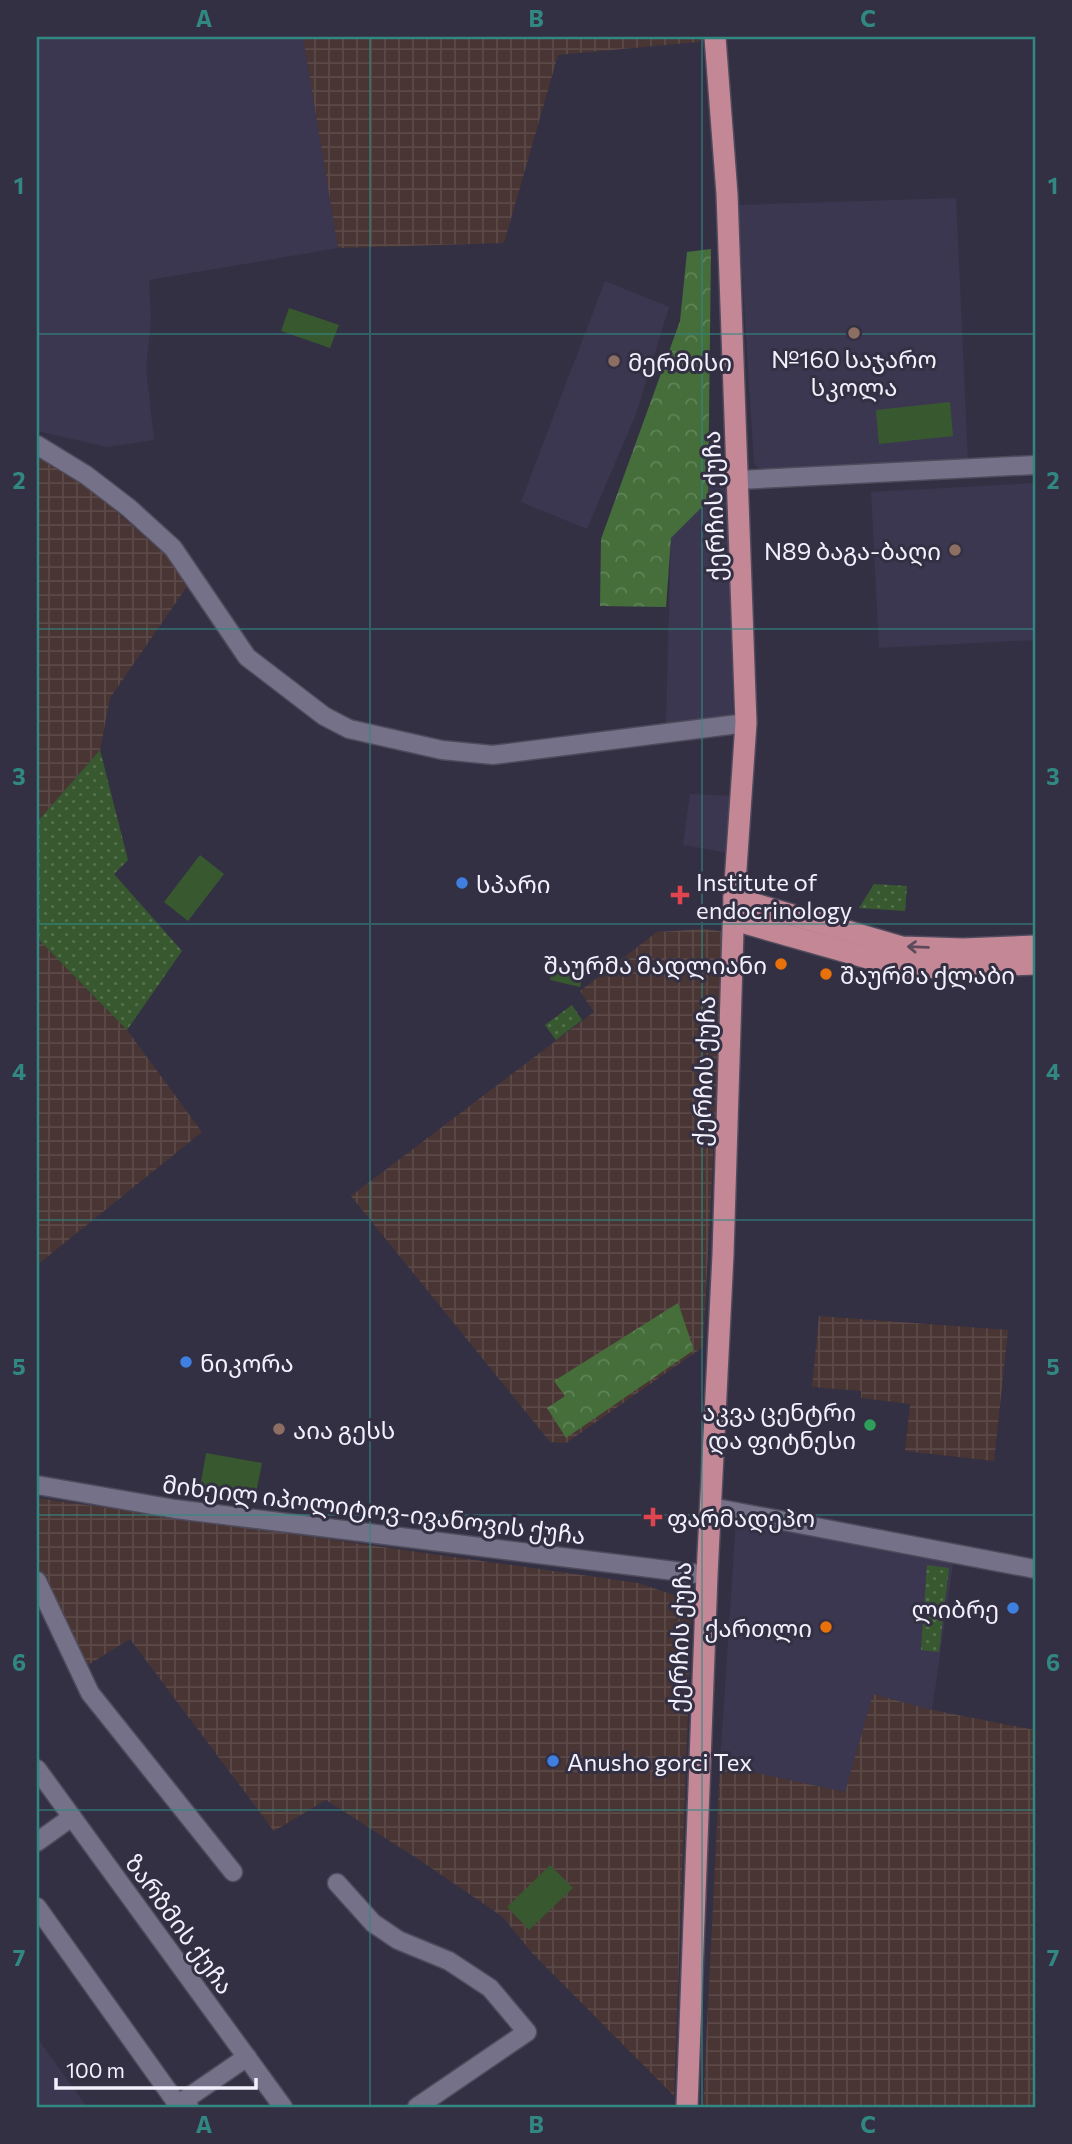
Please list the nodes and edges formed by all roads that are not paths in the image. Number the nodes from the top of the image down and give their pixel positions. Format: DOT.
graph roads {
  1 [pos="715,37"];
  2 [pos="37,446"];
  3 [pos="1035,465"];
  4 [pos="739,480"];
  5 [pos="746,723"];
  6 [pos="734,898"];
  7 [pos="734,920"];
  8 [pos="809,930"];
  9 [pos="1035,946"];
  10 [pos="964,958"];
  11 [pos="1035,964"];
  12 [pos="37,1485"];
  13 [pos="711,1507"];
  14 [pos="1035,1569"];
  15 [pos="707,1575"];
  16 [pos="37,1581"];
  17 [pos="37,1769"];
  18 [pos="72,1817"];
  19 [pos="37,1842"];
  20 [pos="233,1872"];
  21 [pos="337,1883"];
  22 [pos="37,1907"];
  23 [pos="247,2057"];
  24 [pos="179,2105"];
  25 [pos="284,2107"];
  26 [pos="417,2107"];
  27 [pos="687,2107"];
  1 -- 4 [label="main road, ქერჩის ქუჩა"];
  2 -- 5 [label="street"];
  3 -- 4 [label="street"];
  4 -- 5 [label="main road, ქერჩის ქუჩა"];
  5 -- 6 [label="main road, ქერჩის ქუჩა"];
  6 -- 7 [label="main road, ქერჩის ქუჩა"];
  6 -- 8 [label="main road"];
  7 -- 8 [label="main road"];
  7 -- 13 [label="main road, ქერჩის ქუჩა"];
  8 -- 10 [label="main road"];
  9 -- 10 [label="main road"];
  10 -- 11 [label="main road"];
  12 -- 15 [label="street, მიხეილ იპოლიტოვ-ივანოვის ქუჩა"];
  13 -- 14 [label="street"];
  13 -- 15 [label="main road, ქერჩის ქუჩა"];
  15 -- 27 [label="main road, ქერჩის ქუჩა"];
  16 -- 20 [label="street"];
  17 -- 18 [label="street, ზარზმის ქუჩა"];
  18 -- 19 [label="street"];
  18 -- 23 [label="street, ზარზმის ქუჩა"];
  21 -- 26 [label="street"];
  22 -- 24 [label="street"];
  23 -- 24 [label="street"];
  23 -- 25 [label="street, ზარზმის ქუჩა"];
}
